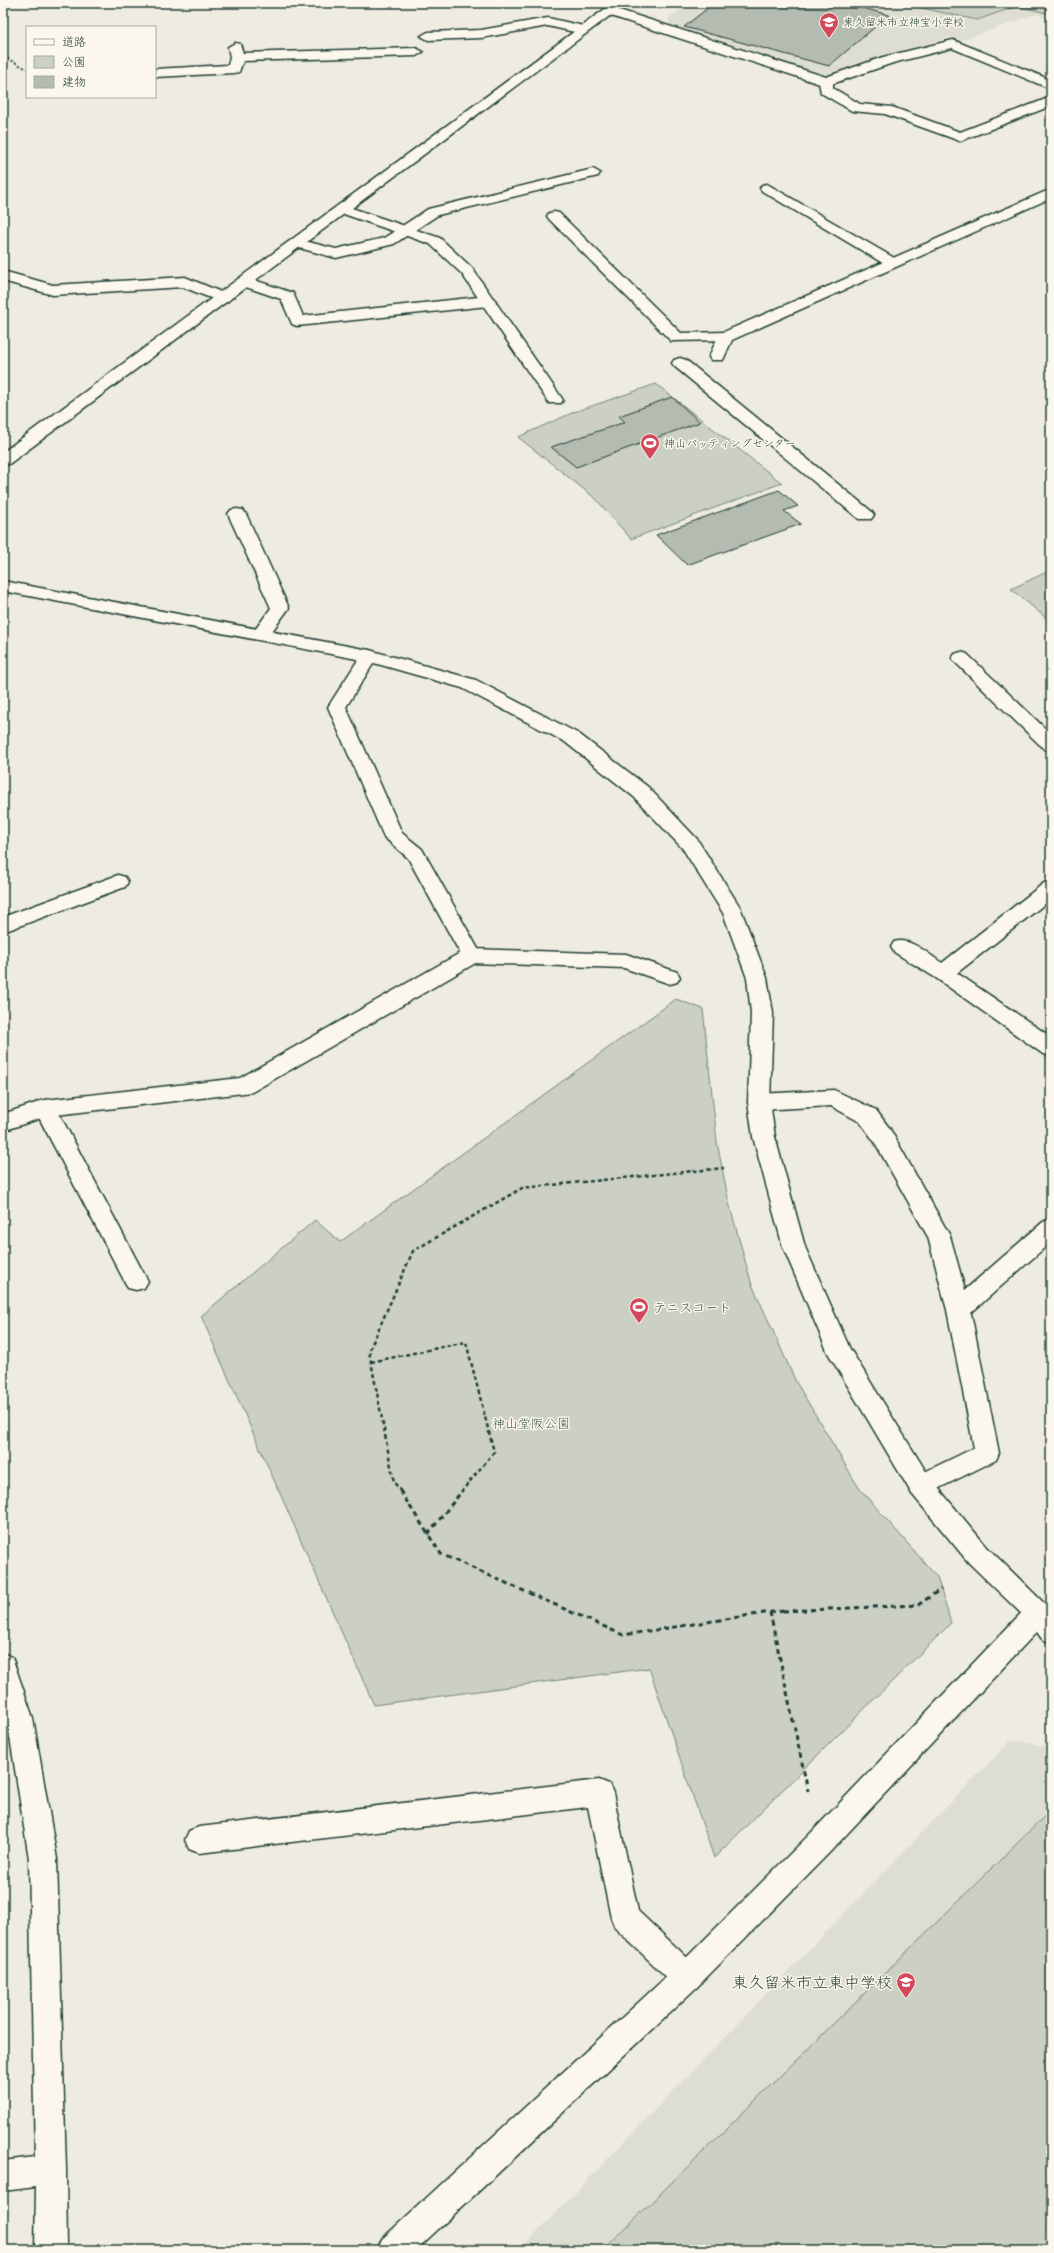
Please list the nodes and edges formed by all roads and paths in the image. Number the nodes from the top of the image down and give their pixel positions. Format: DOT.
graph roads {
  1 [pos="615,7"];
  2 [pos="583,30"];
  3 [pos="428,36"];
  4 [pos="234,42"];
  5 [pos="416,52"];
  6 [pos="3,56"];
  7 [pos="237,57"];
  8 [pos="26,68"];
  9 [pos="156,73"];
  10 [pos="826,82"];
  11 [pos="1051,85"];
  12 [pos="1051,101"];
  13 [pos="593,173"];
  14 [pos="766,188"];
  15 [pos="1051,193"];
  16 [pos="343,209"];
  17 [pos="554,216"];
  18 [pos="407,231"];
  19 [pos="297,243"];
  20 [pos="891,262"];
  21 [pos="3,276"];
  22 [pos="245,282"];
  23 [pos="223,298"];
  24 [pos="488,301"];
  25 [pos="725,336"];
  26 [pos="717,357"];
  27 [pos="680,363"];
  28 [pos="555,400"];
  29 [pos="3,460"];
  30 [pos="237,514"];
  31 [pos="864,515"];
  32 [pos="3,586"];
  33 [pos="261,634"];
  34 [pos="369,656"];
  35 [pos="961,658"];
  36 [pos="1048,739"];
  37 [pos="118,882"];
  38 [pos="1051,888"];
  39 [pos="3,925"];
  40 [pos="901,947"];
  41 [pos="472,956"];
  42 [pos="943,973"];
  43 [pos="670,976"];
  44 [pos="1051,1048"];
  45 [pos="759,1102"];
  46 [pos="45,1108"];
  47 [pos="3,1123"];
  48 [pos="724,1168"];
  49 [pos="1051,1228"];
  50 [pos="136,1281"];
  51 [pos="958,1310"];
  52 [pos="371,1362"];
  53 [pos="921,1486"];
  54 [pos="428,1534"];
  55 [pos="941,1589"];
  56 [pos="784,1610"];
  57 [pos="1047,1615"];
  58 [pos="3,1665"];
  59 [pos="199,1840"];
  60 [pos="819,1844"];
  61 [pos="687,1977"];
  62 [pos="51,2170"];
  63 [pos="3,2176"];
  64 [pos="51,2250"];
  65 [pos="393,2250"];
  1 -- 2 [label="street"];
  1 -- 10 [label="street"];
  2 -- 3 [label="street"];
  2 -- 16 [label="street"];
  4 -- 7 [label="street"];
  5 -- 7 [label="street"];
  6 -- 8 [label="path"];
  7 -- 9 [label="street"];
  10 -- 11 [label="street"];
  10 -- 12 [label="street"];
  13 -- 18 [label="street"];
  14 -- 20 [label="street"];
  15 -- 20 [label="street"];
  16 -- 18 [label="street"];
  16 -- 19 [label="street"];
  17 -- 25 [label="street"];
  18 -- 19 [label="street"];
  18 -- 24 [label="street"];
  19 -- 22 [label="street"];
  20 -- 25 [label="street"];
  21 -- 23 [label="street"];
  22 -- 23 [label="street"];
  22 -- 24 [label="street"];
  23 -- 29 [label="street"];
  24 -- 28 [label="street"];
  25 -- 26 [label="street"];
  27 -- 31 [label="street"];
  30 -- 33 [label="street"];
  32 -- 33 [label="street"];
  33 -- 34 [label="street"];
  34 -- 41 [label="street"];
  34 -- 45 [label="street"];
  35 -- 36 [label="street"];
  37 -- 39 [label="street"];
  38 -- 42 [label="street"];
  40 -- 42 [label="street"];
  41 -- 43 [label="street"];
  41 -- 46 [label="street"];
  42 -- 44 [label="street"];
  45 -- 51 [label="street"];
  45 -- 53 [label="street"];
  46 -- 47 [label="street"];
  46 -- 50 [label="street"];
  48 -- 52 [label="path"];
  49 -- 51 [label="street"];
  51 -- 53 [label="street"];
  52 -- 54 [label="path"];
  52 -- 54 [label="path"];
  53 -- 57 [label="street"];
  54 -- 56 [label="path"];
  55 -- 56 [label="path"];
  56 -- 60 [label="path"];
  57 -- 60 [label="street"];
  58 -- 62 [label="street"];
  59 -- 61 [label="street"];
  60 -- 61 [label="street"];
  61 -- 65 [label="street"];
  62 -- 63 [label="street"];
  62 -- 64 [label="street"];
}
